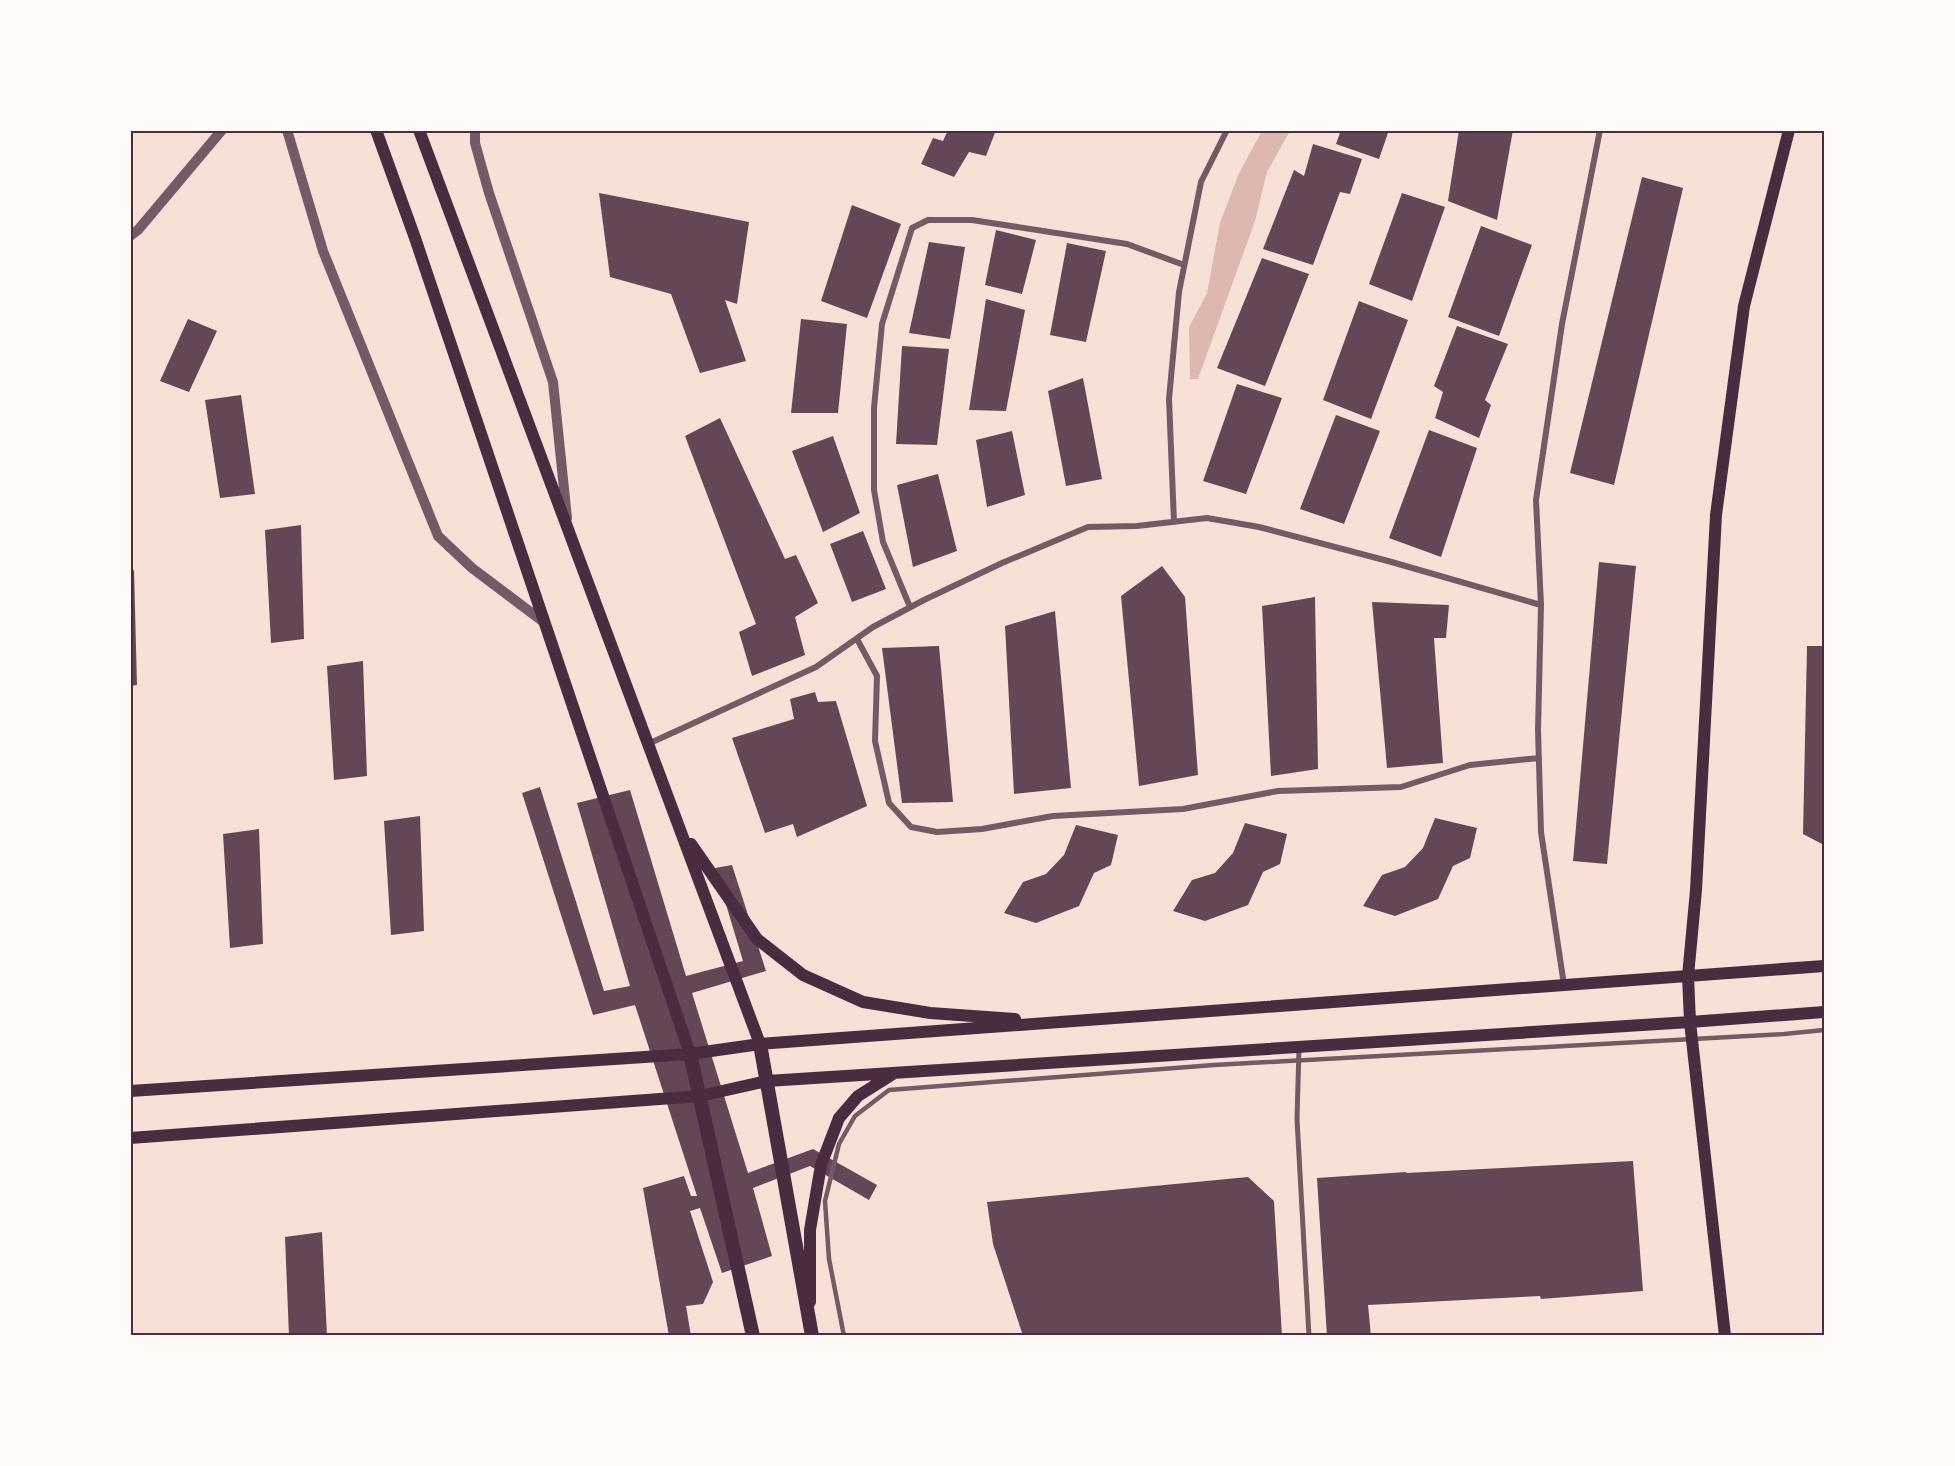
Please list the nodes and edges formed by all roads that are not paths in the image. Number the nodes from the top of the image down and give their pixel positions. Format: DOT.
graph roads {
  1 [pos="222,130"];
  2 [pos="287,130"];
  3 [pos="376,130"];
  4 [pos="419,130"];
  5 [pos="475,130"];
  6 [pos="1227,130"];
  7 [pos="1600,130"];
  8 [pos="1790,130"];
  9 [pos="130,236"];
  10 [pos="1184,265"];
  11 [pos="1174,522"];
  12 [pos="568,530"];
  13 [pos="1541,605"];
  14 [pos="910,607"];
  15 [pos="545,623"];
  16 [pos="857,639"];
  17 [pos="648,744"];
  18 [pos="1539,758"];
  19 [pos="678,823"];
  20 [pos="1824,966"];
  21 [pos="1688,976"];
  22 [pos="1564,985"];
  23 [pos="1824,1012"];
  24 [pos="1059,1022"];
  25 [pos="1690,1022"];
  26 [pos="1824,1030"];
  27 [pos="1691,1039"];
  28 [pos="760,1044"];
  29 [pos="1299,1047"];
  30 [pos="690,1054"];
  31 [pos="1299,1060"];
  32 [pos="895,1072"];
  33 [pos="767,1081"];
  34 [pos="130,1091"];
  35 [pos="700,1096"];
  36 [pos="130,1138"];
  37 [pos="811,1330"];
  38 [pos="753,1335"];
  39 [pos="844,1335"];
  40 [pos="1309,1335"];
  41 [pos="1725,1335"];
  1 -- 9 [label="street"];
  2 -- 15 [label="street"];
  3 -- 15 [label="main road"];
  4 -- 12 [label="main road"];
  5 -- 12 [label="street"];
  6 -- 10 [label="street"];
  7 -- 13 [label="street"];
  8 -- 21 [label="main road"];
  10 -- 11 [label="street"];
  10 -- 14 [label="street"];
  11 -- 13 [label="street"];
  11 -- 14 [label="street"];
  12 -- 17 [label="main road"];
  13 -- 18 [label="street"];
  14 -- 16 [label="street"];
  15 -- 30 [label="main road"];
  16 -- 17 [label="street"];
  16 -- 18 [label="street"];
  17 -- 19 [label="main road"];
  18 -- 22 [label="street"];
  19 -- 24 [label="main road"];
  19 -- 28 [label="main road"];
  20 -- 21 [label="main road"];
  21 -- 22 [label="main road"];
  21 -- 25 [label="main road"];
  22 -- 24 [label="main road"];
  23 -- 25 [label="main road"];
  24 -- 28 [label="main road"];
  25 -- 27 [label="main road"];
  25 -- 29 [label="main road"];
  26 -- 27 [label="lane"];
  27 -- 31 [label="lane"];
  27 -- 41 [label="main road"];
  28 -- 30 [label="main road"];
  28 -- 33 [label="main road"];
  29 -- 31 [label="street"];
  29 -- 32 [label="main road"];
  30 -- 34 [label="main road"];
  30 -- 35 [label="main road"];
  31 -- 39 [label="lane"];
  31 -- 40 [label="street"];
  32 -- 33 [label="main road"];
  32 -- 37 [label="main road"];
  33 -- 35 [label="main road"];
  33 -- 37 [label="main road"];
  35 -- 36 [label="main road"];
  35 -- 38 [label="main road"];
}
